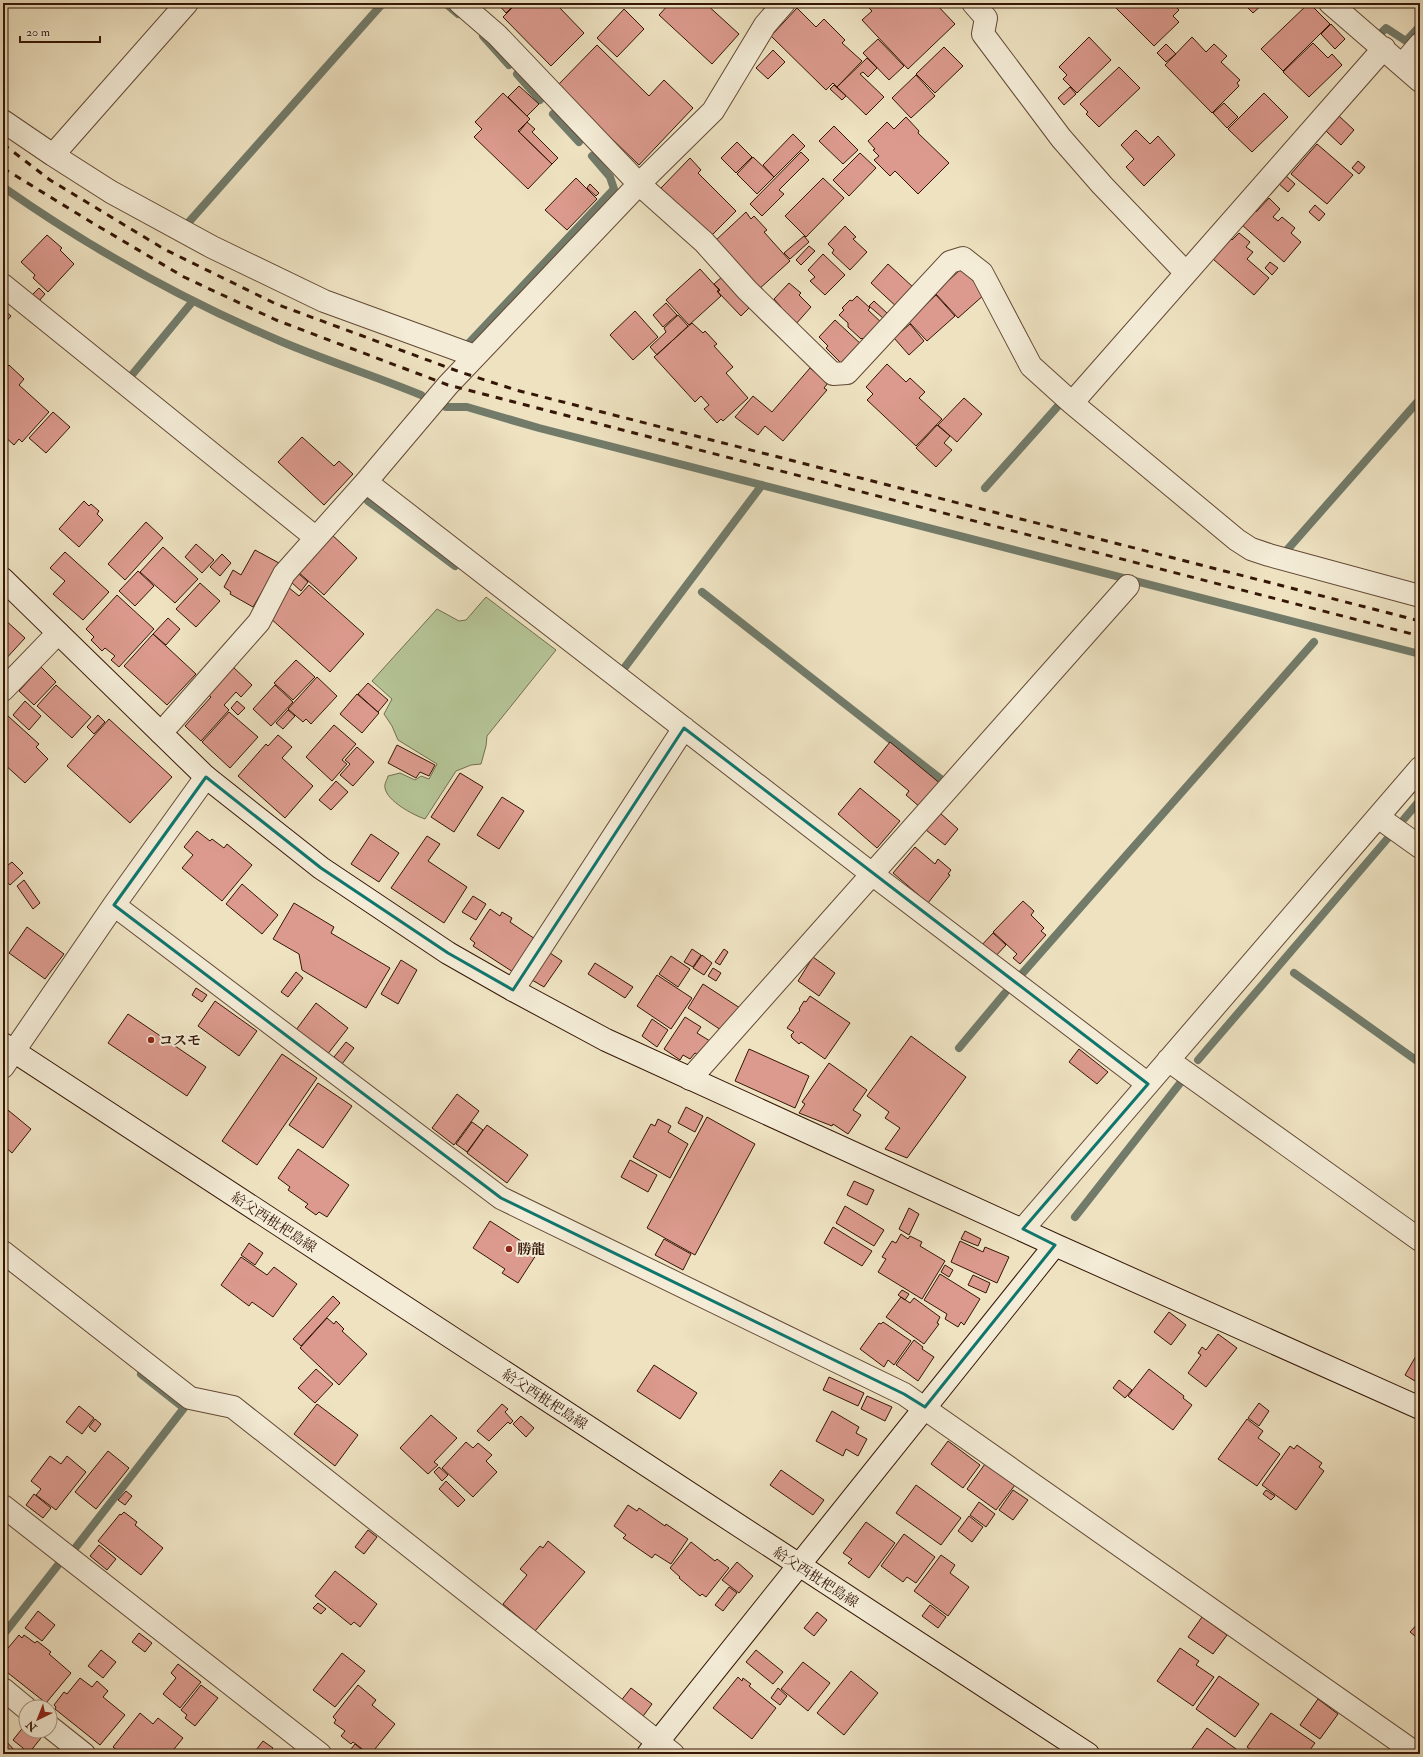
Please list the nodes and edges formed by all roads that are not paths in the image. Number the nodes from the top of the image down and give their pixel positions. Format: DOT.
graph roads {
  1 [pos="187,3"];
  2 [pos="460,3"];
  3 [pos="784,3"];
  4 [pos="973,3"];
  5 [pos="1330,3"];
  6 [pos="1420,44"];
  7 [pos="1384,48"];
  8 [pos="1402,65"];
  9 [pos="1420,81"];
  10 [pos="3,121"];
  11 [pos="52,155"];
  12 [pos="639,184"];
  13 [pos="1186,273"];
  14 [pos="3,285"];
  15 [pos="475,356"];
  16 [pos="1072,403"];
  17 [pos="366,482"];
  18 [pos="316,537"];
  19 [pos="3,579"];
  20 [pos="1128,586"];
  21 [pos="1420,596"];
  22 [pos="58,633"];
  23 [pos="3,690"];
  24 [pos="684,728"];
  25 [pos="161,733"];
  26 [pos="1420,768"];
  27 [pos="206,777"];
  28 [pos="1378,817"];
  29 [pos="1420,847"];
  30 [pos="872,874"];
  31 [pos="114,905"];
  32 [pos="513,990"];
  33 [pos="7,1054"];
  34 [pos="1168,1060"];
  35 [pos="690,1079"];
  36 [pos="1148,1084"];
  37 [pos="1023,1229"];
  38 [pos="1420,1240"];
  39 [pos="1055,1245"];
  40 [pos="3,1252"];
  41 [pos="926,1407"];
  42 [pos="1420,1408"];
  43 [pos="3,1506"];
  44 [pos="800,1566"];
  45 [pos="3,1689"];
  46 [pos="18,1701"];
  47 [pos="58,1733"];
  48 [pos="660,1750"];
  49 [pos="84,1754"];
  50 [pos="320,1754"];
  51 [pos="1088,1754"];
  52 [pos="1417,1754"];
  1 -- 11 [label="street"];
  2 -- 12 [label="street"];
  3 -- 12 [label="street"];
  4 -- 13 [label="street"];
  5 -- 7 [label="street"];
  6 -- 8 [label="street"];
  7 -- 8 [label="street"];
  7 -- 13 [label="street"];
  8 -- 9 [label="street"];
  10 -- 11 [label="street"];
  11 -- 15 [label="street"];
  12 -- 15 [label="street"];
  12 -- 16 [label="street"];
  13 -- 16 [label="street"];
  14 -- 18 [label="street"];
  15 -- 17 [label="street"];
  16 -- 21 [label="street"];
  17 -- 18 [label="street"];
  17 -- 24 [label="street"];
  18 -- 25 [label="street"];
  19 -- 22 [label="street"];
  20 -- 30 [label="street"];
  22 -- 23 [label="street"];
  22 -- 25 [label="street"];
  24 -- 30 [label="street"];
  24 -- 32 [label="street"];
  25 -- 27 [label="street"];
  26 -- 28 [label="street"];
  27 -- 31 [label="street"];
  27 -- 32 [label="street"];
  28 -- 29 [label="street"];
  28 -- 34 [label="street"];
  30 -- 35 [label="street"];
  30 -- 36 [label="street"];
  31 -- 33 [label="street"];
  31 -- 41 [label="street"];
  32 -- 35 [label="street"];
  33 -- 44 [label="street, 給父西枇杷島線"];
  34 -- 36 [label="street"];
  34 -- 38 [label="street"];
  35 -- 37 [label="street"];
  36 -- 37 [label="street"];
  37 -- 39 [label="street"];
  39 -- 41 [label="street"];
  39 -- 42 [label="street"];
  40 -- 48 [label="street"];
  41 -- 44 [label="street"];
  41 -- 52 [label="street"];
  43 -- 50 [label="street"];
  44 -- 48 [label="street"];
  44 -- 51 [label="street, 給父西枇杷島線"];
  45 -- 46 [label="street"];
  47 -- 49 [label="street"];
}
